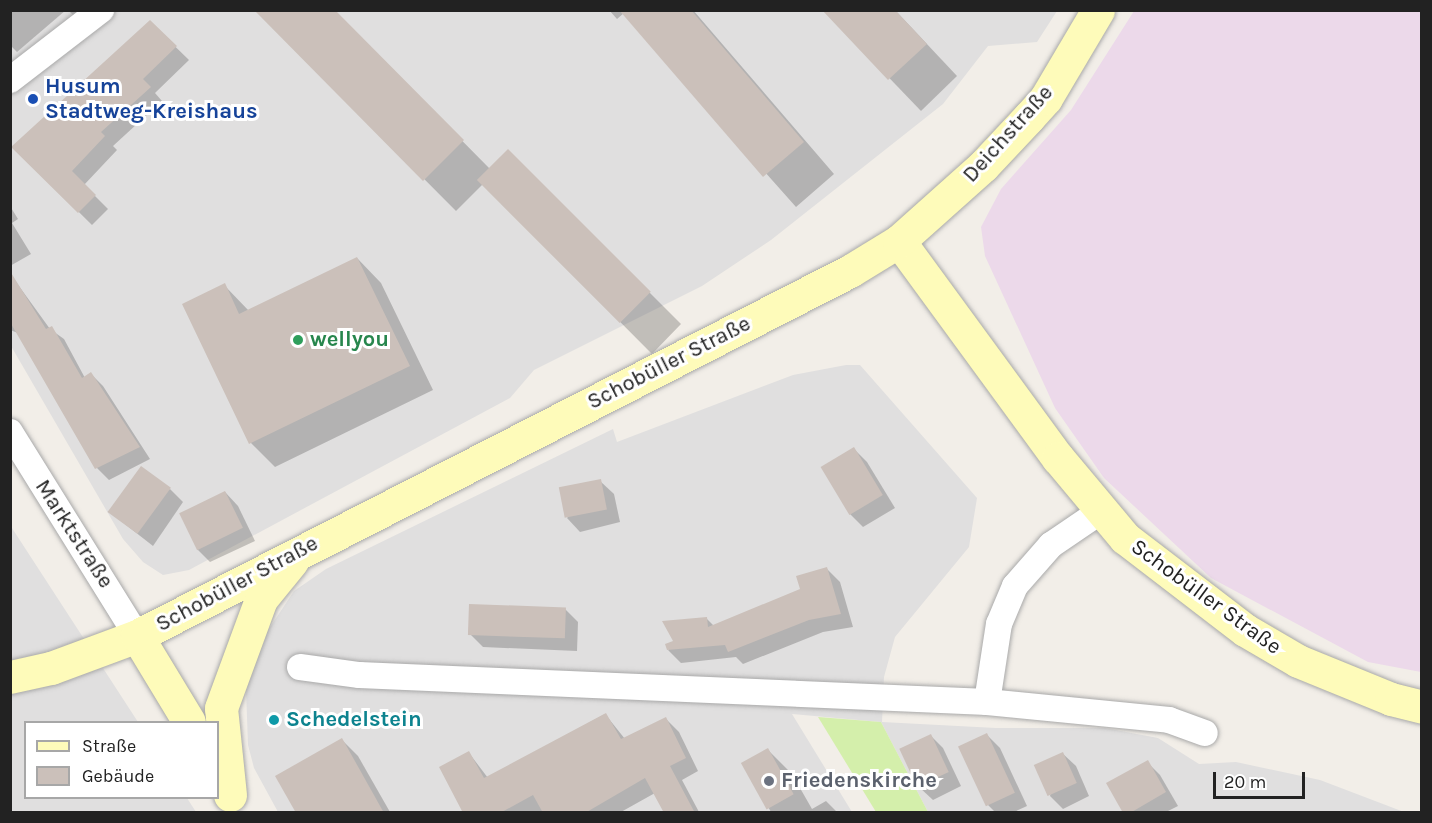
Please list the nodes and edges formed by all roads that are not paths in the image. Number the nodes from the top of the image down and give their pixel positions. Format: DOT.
graph roads {
  1 [pos="101,10"];
  2 [pos="1098,10"];
  3 [pos="10,80"];
  4 [pos="899,241"];
  5 [pos="10,432"];
  6 [pos="1101,511"];
  7 [pos="307,546"];
  8 [pos="137,636"];
  9 [pos="300,666"];
  10 [pos="10,677"];
  11 [pos="987,702"];
  12 [pos="1422,707"];
  13 [pos="188,721"];
  14 [pos="1205,733"];
  15 [pos="229,793"];
  1 -- 3 [label="street"];
  2 -- 4 [label="main road, Deichstraße"];
  4 -- 6 [label="main road, Schobüller Straße"];
  4 -- 7 [label="main road, Schobüller Straße"];
  5 -- 8 [label="street, Marktstraße"];
  6 -- 11 [label="street"];
  6 -- 12 [label="main road, Schobüller Straße"];
  7 -- 8 [label="main road, Schobüller Straße"];
  7 -- 15 [label="main road"];
  8 -- 10 [label="main road, Schobüller Straße"];
  8 -- 13 [label="main road"];
  9 -- 11 [label="street"];
  11 -- 14 [label="street"];
}
